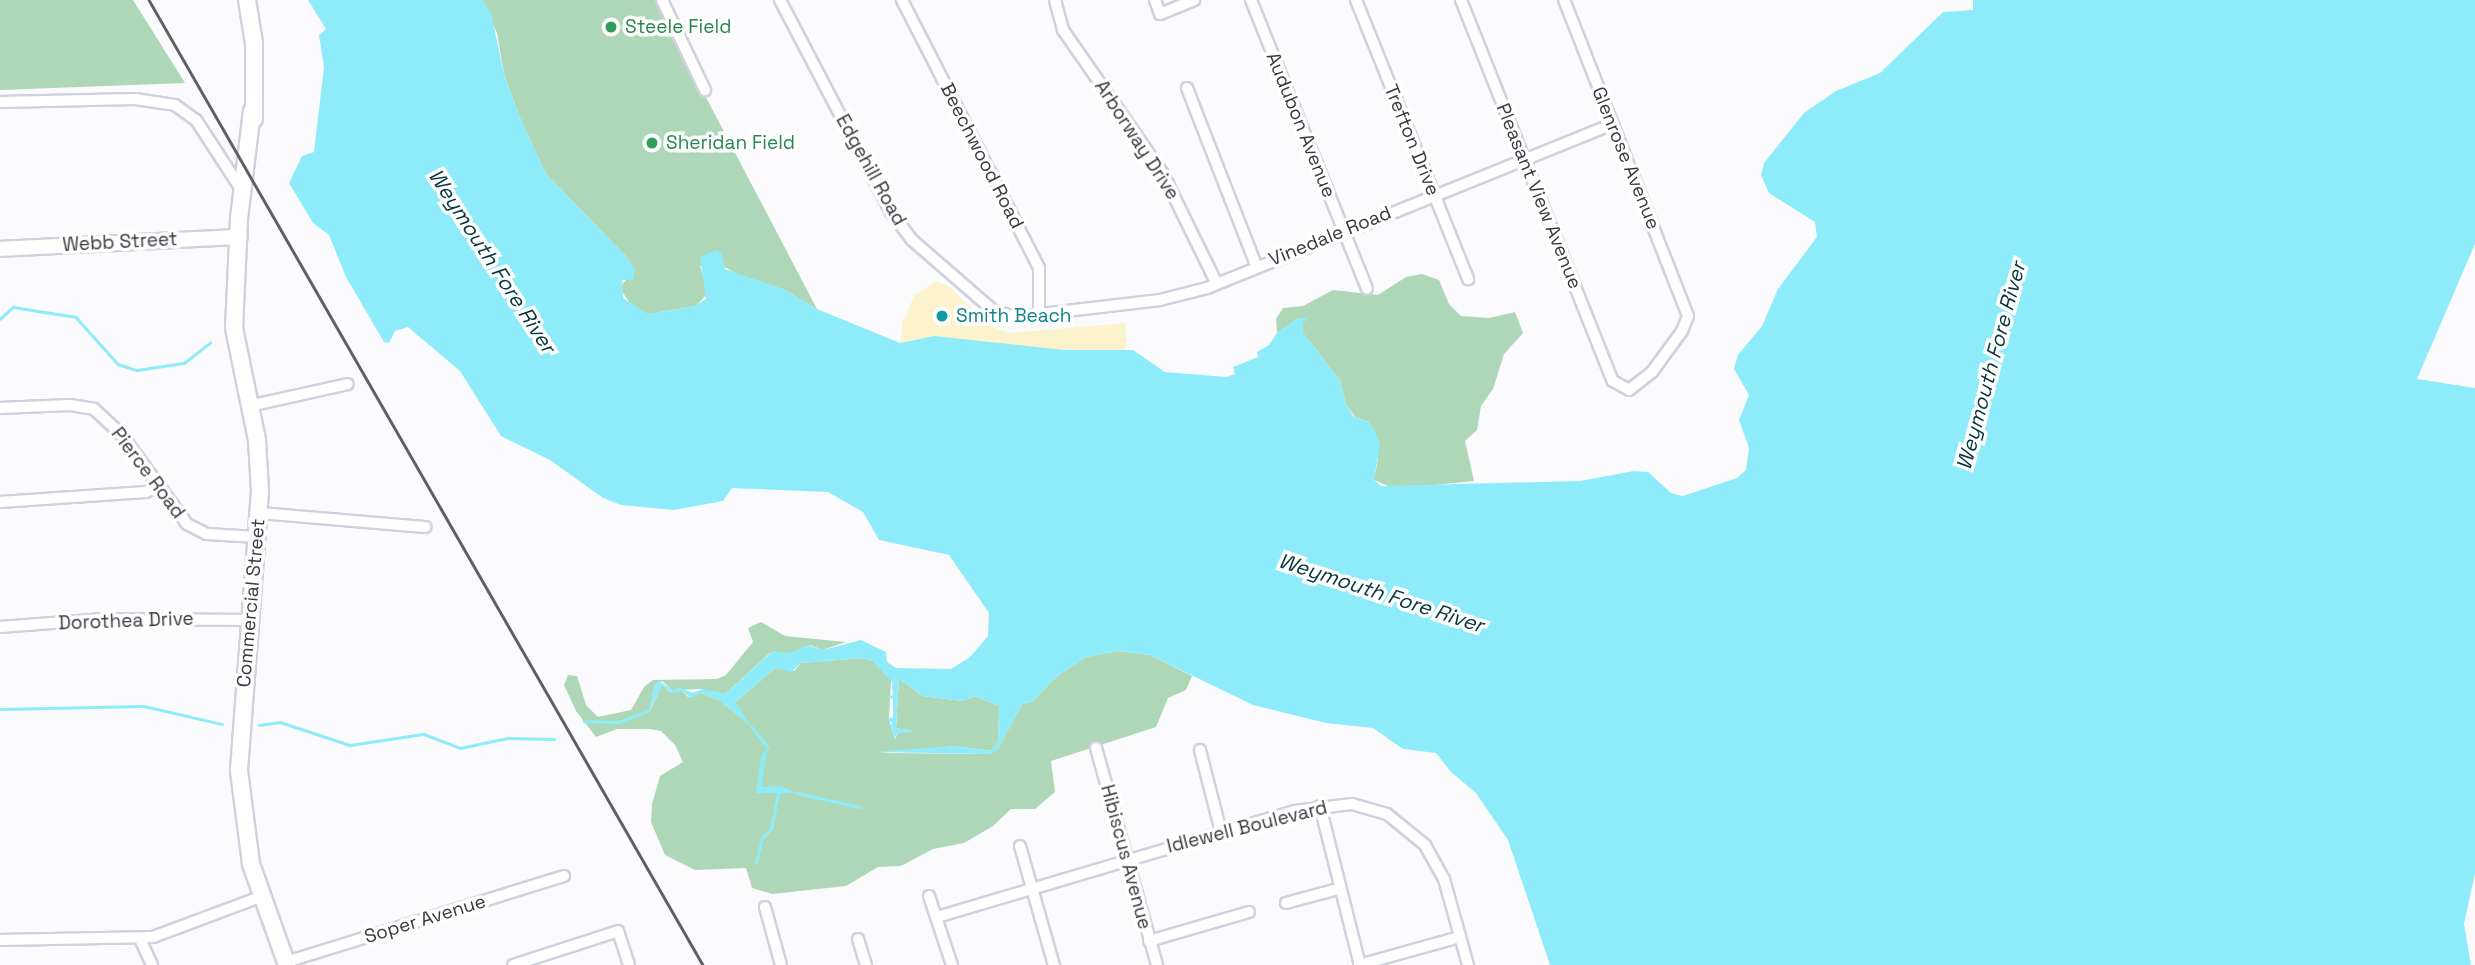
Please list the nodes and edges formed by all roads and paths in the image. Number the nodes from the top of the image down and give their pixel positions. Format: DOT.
graph roads {
  1 [pos="247,0"];
  2 [pos="662,0"];
  3 [pos="780,0"];
  4 [pos="902,0"];
  5 [pos="1055,0"];
  6 [pos="1155,0"];
  7 [pos="1195,0"];
  8 [pos="1356,0"];
  9 [pos="1461,0"];
  10 [pos="1564,0"];
  11 [pos="1254,1"];
  12 [pos="1187,88"];
  13 [pos="705,90"];
  14 [pos="0,102"];
  15 [pos="251,111"];
  16 [pos="1612,124"];
  17 [pos="1524,158"];
  18 [pos="241,189"];
  19 [pos="1434,195"];
  20 [pos="1343,230"];
  21 [pos="240,237"];
  22 [pos="0,249"];
  23 [pos="1256,265"];
  24 [pos="1468,279"];
  25 [pos="1216,282"];
  26 [pos="1367,289"];
  27 [pos="1039,317"];
  28 [pos="348,384"];
  29 [pos="1621,389"];
  30 [pos="249,406"];
  31 [pos="0,408"];
  32 [pos="158,486"];
  33 [pos="0,502"];
  34 [pos="259,513"];
  35 [pos="425,527"];
  36 [pos="257,537"];
  37 [pos="251,620"];
  38 [pos="0,627"];
  39 [pos="1096,748"];
  40 [pos="1200,750"];
  41 [pos="1320,806"];
  42 [pos="1221,832"];
  43 [pos="1020,846"];
  44 [pos="1127,858"];
  45 [pos="564,876"];
  46 [pos="1031,886"];
  47 [pos="1338,889"];
  48 [pos="929,896"];
  49 [pos="260,897"];
  50 [pos="1286,903"];
  51 [pos="765,907"];
  52 [pos="1249,912"];
  53 [pos="937,917"];
  54 [pos="1460,937"];
  55 [pos="140,939"];
  56 [pos="858,939"];
  57 [pos="0,940"];
  58 [pos="1149,941"];
  59 [pos="525,963"];
  60 [pos="287,964"];
  61 [pos="152,965"];
  62 [pos="513,965"];
  63 [pos="629,965"];
  64 [pos="781,965"];
  65 [pos="866,965"];
  66 [pos="953,965"];
  67 [pos="1054,965"];
  68 [pos="1157,965"];
  69 [pos="1360,965"];
  70 [pos="1468,965"];
  1 -- 15 [label="main road, Commercial Street"];
  2 -- 13 [label="street"];
  3 -- 27 [label="street, Edgehill Road"];
  4 -- 27 [label="street, Beechwood Road"];
  5 -- 25 [label="street, Arborway Drive"];
  6 -- 7 [label="street"];
  8 -- 19 [label="street, Trefton Drive"];
  9 -- 17 [label="street, Pleasant View Avenue"];
  10 -- 16 [label="street, Glenrose Avenue"];
  11 -- 20 [label="street, Audubon Avenue"];
  12 -- 23 [label="street"];
  14 -- 18 [label="street"];
  15 -- 18 [label="main road, Commercial Street"];
  15 -- 21 [label="main road, Commercial Street"];
  16 -- 17 [label="street, Vinedale Road"];
  16 -- 29 [label="street, Glenrose Avenue"];
  17 -- 19 [label="street, Vinedale Road"];
  17 -- 29 [label="street, Pleasant View Avenue"];
  18 -- 21 [label="main road, Commercial Street"];
  19 -- 20 [label="street, Vinedale Road"];
  19 -- 24 [label="street, Trefton Drive"];
  20 -- 23 [label="street, Vinedale Road"];
  20 -- 26 [label="street, Audubon Avenue"];
  21 -- 22 [label="street, Webb Street"];
  21 -- 30 [label="main road, Commercial Street"];
  23 -- 25 [label="street, Vinedale Road"];
  25 -- 27 [label="street, Vinedale Road"];
  28 -- 30 [label="street"];
  30 -- 34 [label="main road, Commercial Street"];
  31 -- 32 [label="street, Pierce Road"];
  32 -- 33 [label="street"];
  32 -- 36 [label="street, Pierce Road"];
  34 -- 35 [label="street"];
  34 -- 36 [label="main road, Commercial Street"];
  36 -- 37 [label="main road, Commercial Street"];
  37 -- 38 [label="street, Dorothea Drive"];
  37 -- 49 [label="main road, Commercial Street"];
  39 -- 44 [label="street, Hibiscus Avenue"];
  40 -- 42 [label="street"];
  41 -- 42 [label="street, Idlewell Boulevard"];
  41 -- 47 [label="street"];
  41 -- 54 [label="street, Idlewell Boulevard"];
  42 -- 44 [label="street, Idlewell Boulevard"];
  43 -- 46 [label="street"];
  44 -- 46 [label="street, Idlewell Boulevard"];
  44 -- 58 [label="street, Hibiscus Avenue"];
  45 -- 60 [label="street, Soper Avenue"];
  46 -- 53 [label="street, Idlewell Boulevard"];
  46 -- 67 [label="street"];
  47 -- 50 [label="street"];
  47 -- 69 [label="street"];
  48 -- 53 [label="street"];
  49 -- 55 [label="street"];
  49 -- 60 [label="main road, Commercial Street"];
  51 -- 64 [label="street"];
  52 -- 58 [label="street"];
  53 -- 66 [label="street"];
  54 -- 69 [label="street"];
  54 -- 70 [label="street, Idlewell Boulevard"];
  55 -- 57 [label="street"];
  55 -- 61 [label="street"];
  56 -- 65 [label="street"];
  58 -- 68 [label="street, Hibiscus Avenue"];
  59 -- 62 [label="street"];
  59 -- 63 [label="street"];
}
